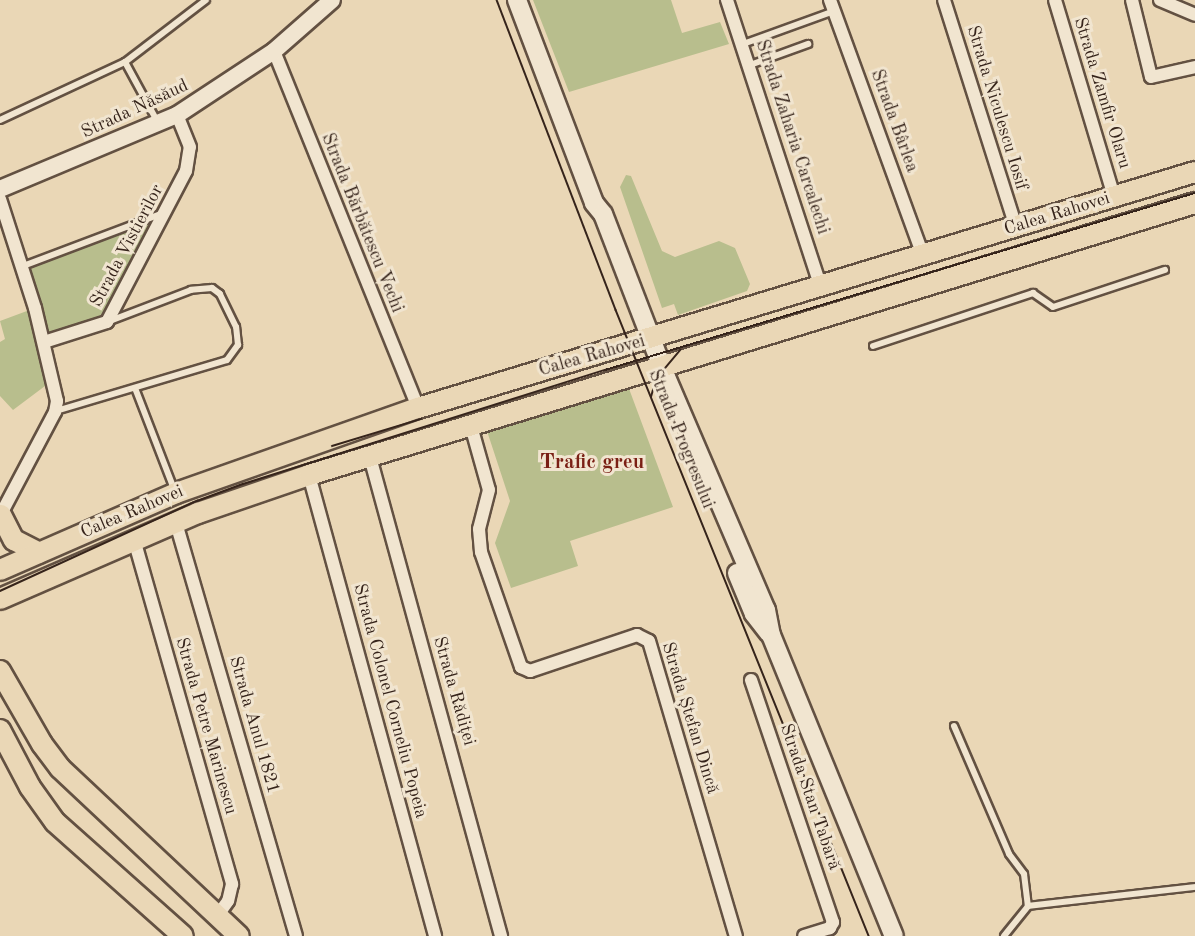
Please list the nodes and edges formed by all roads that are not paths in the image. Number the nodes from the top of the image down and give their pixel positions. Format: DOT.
graph roads {
  1 [pos="206,0"];
  2 [pos="517,0"];
  3 [pos="727,0"];
  4 [pos="944,0"];
  5 [pos="1055,0"];
  6 [pos="1132,0"];
  7 [pos="1160,0"];
  8 [pos="323,3"];
  9 [pos="832,6"];
  10 [pos="1195,15"];
  11 [pos="743,44"];
  12 [pos="808,44"];
  13 [pos="274,51"];
  14 [pos="126,62"];
  15 [pos="750,65"];
  16 [pos="1195,67"];
  17 [pos="177,115"];
  18 [pos="0,120"];
  19 [pos="158,124"];
  20 [pos="1195,172"];
  21 [pos="0,189"];
  22 [pos="1114,197"];
  23 [pos="0,199"];
  24 [pos="1195,203"];
  25 [pos="166,212"];
  26 [pos="1016,227"];
  27 [pos="923,255"];
  28 [pos="23,266"];
  29 [pos="1166,270"];
  30 [pos="821,286"];
  31 [pos="107,322"];
  32 [pos="646,341"];
  33 [pos="44,342"];
  34 [pos="873,346"];
  35 [pos="658,371"];
  36 [pos="135,388"];
  37 [pos="418,408"];
  38 [pos="56,412"];
  39 [pos="471,426"];
  40 [pos="370,457"];
  41 [pos="309,475"];
  42 [pos="176,493"];
  43 [pos="0,516"];
  44 [pos="176,523"];
  45 [pos="135,543"];
  46 [pos="39,553"];
  47 [pos="0,570"];
  48 [pos="0,599"];
  49 [pos="0,671"];
  50 [pos="751,680"];
  51 [pos="954,726"];
  52 [pos="0,730"];
  53 [pos="0,752"];
  54 [pos="18,768"];
  55 [pos="1195,887"];
  56 [pos="1028,906"];
  57 [pos="217,916"];
  58 [pos="183,936"];
  59 [pos="239,936"];
  60 [pos="296,936"];
  61 [pos="435,936"];
  62 [pos="501,936"];
  63 [pos="736,936"];
  64 [pos="804,936"];
  65 [pos="894,936"];
  66 [pos="1004,936"];
  1 -- 14 [label="lane"];
  2 -- 32 [label="main road, Strada Progresului"];
  3 -- 11 [label="street, Strada Zaharia Carcalechi"];
  4 -- 26 [label="street, Strada Niculescu Iosif"];
  5 -- 22 [label="street, Strada Zamfir Olaru"];
  6 -- 16 [label="street"];
  7 -- 10 [label="street"];
  8 -- 13 [label="street, Strada Năsăud"];
  9 -- 11 [label="lane"];
  9 -- 27 [label="street, Strada Bârlea"];
  11 -- 15 [label="street, Strada Zaharia Carcalechi"];
  12 -- 15 [label="lane"];
  13 -- 17 [label="street, Strada Năsăud"];
  13 -- 37 [label="street, Strada Bărbătescu Vechi"];
  14 -- 18 [label="lane"];
  14 -- 19 [label="lane"];
  15 -- 30 [label="street, Strada Zaharia Carcalechi"];
  17 -- 19 [label="street, Strada Năsăud"];
  17 -- 25 [label="street, Strada Vistierilor"];
  19 -- 21 [label="street, Strada Năsăud"];
  20 -- 22 [label="main road, Calea Rahovei"];
  22 -- 26 [label="main road, Calea Rahovei"];
  23 -- 28 [label="street"];
  24 -- 35 [label="main road, Calea Rahovei"];
  25 -- 28 [label="lane"];
  25 -- 31 [label="street, Strada Vistierilor"];
  26 -- 27 [label="main road, Calea Rahovei"];
  27 -- 30 [label="main road, Calea Rahovei"];
  28 -- 33 [label="street"];
  29 -- 34 [label="lane"];
  30 -- 32 [label="main road, Calea Rahovei"];
  31 -- 33 [label="street, Strada Vistierilor"];
  31 -- 36 [label="lane"];
  32 -- 35 [label="main road, Strada Progresului"];
  32 -- 37 [label="main road, Calea Rahovei"];
  33 -- 38 [label="street"];
  35 -- 39 [label="main road, Calea Rahovei"];
  35 -- 65 [label="main road, Strada Progresului"];
  36 -- 38 [label="lane"];
  36 -- 42 [label="lane"];
  37 -- 42 [label="main road, Calea Rahovei"];
  38 -- 43 [label="street"];
  39 -- 40 [label="main road, Calea Rahovei"];
  39 -- 63 [label="street, Strada Ștefan Dincă"];
  40 -- 41 [label="main road, Calea Rahovei"];
  40 -- 62 [label="street, Strada Rădiței"];
  41 -- 44 [label="main road, Calea Rahovei"];
  41 -- 61 [label="street, Strada Colonel Corneliu Popeia"];
  42 -- 46 [label="main road, Calea Rahovei"];
  43 -- 46 [label="main road"];
  44 -- 45 [label="main road, Calea Rahovei"];
  44 -- 60 [label="street, Strada Anul 1821"];
  45 -- 48 [label="main road, Calea Rahovei"];
  45 -- 57 [label="street, Strada Petre Marinescu"];
  46 -- 47 [label="main road, Calea Rahovei"];
  49 -- 57 [label="main road"];
  50 -- 64 [label="street, Strada Stan Tabară"];
  51 -- 56 [label="lane"];
  52 -- 54 [label="main road"];
  53 -- 54 [label="street"];
  54 -- 58 [label="main road"];
  55 -- 56 [label="lane"];
  56 -- 66 [label="lane"];
  57 -- 59 [label="main road"];
}
